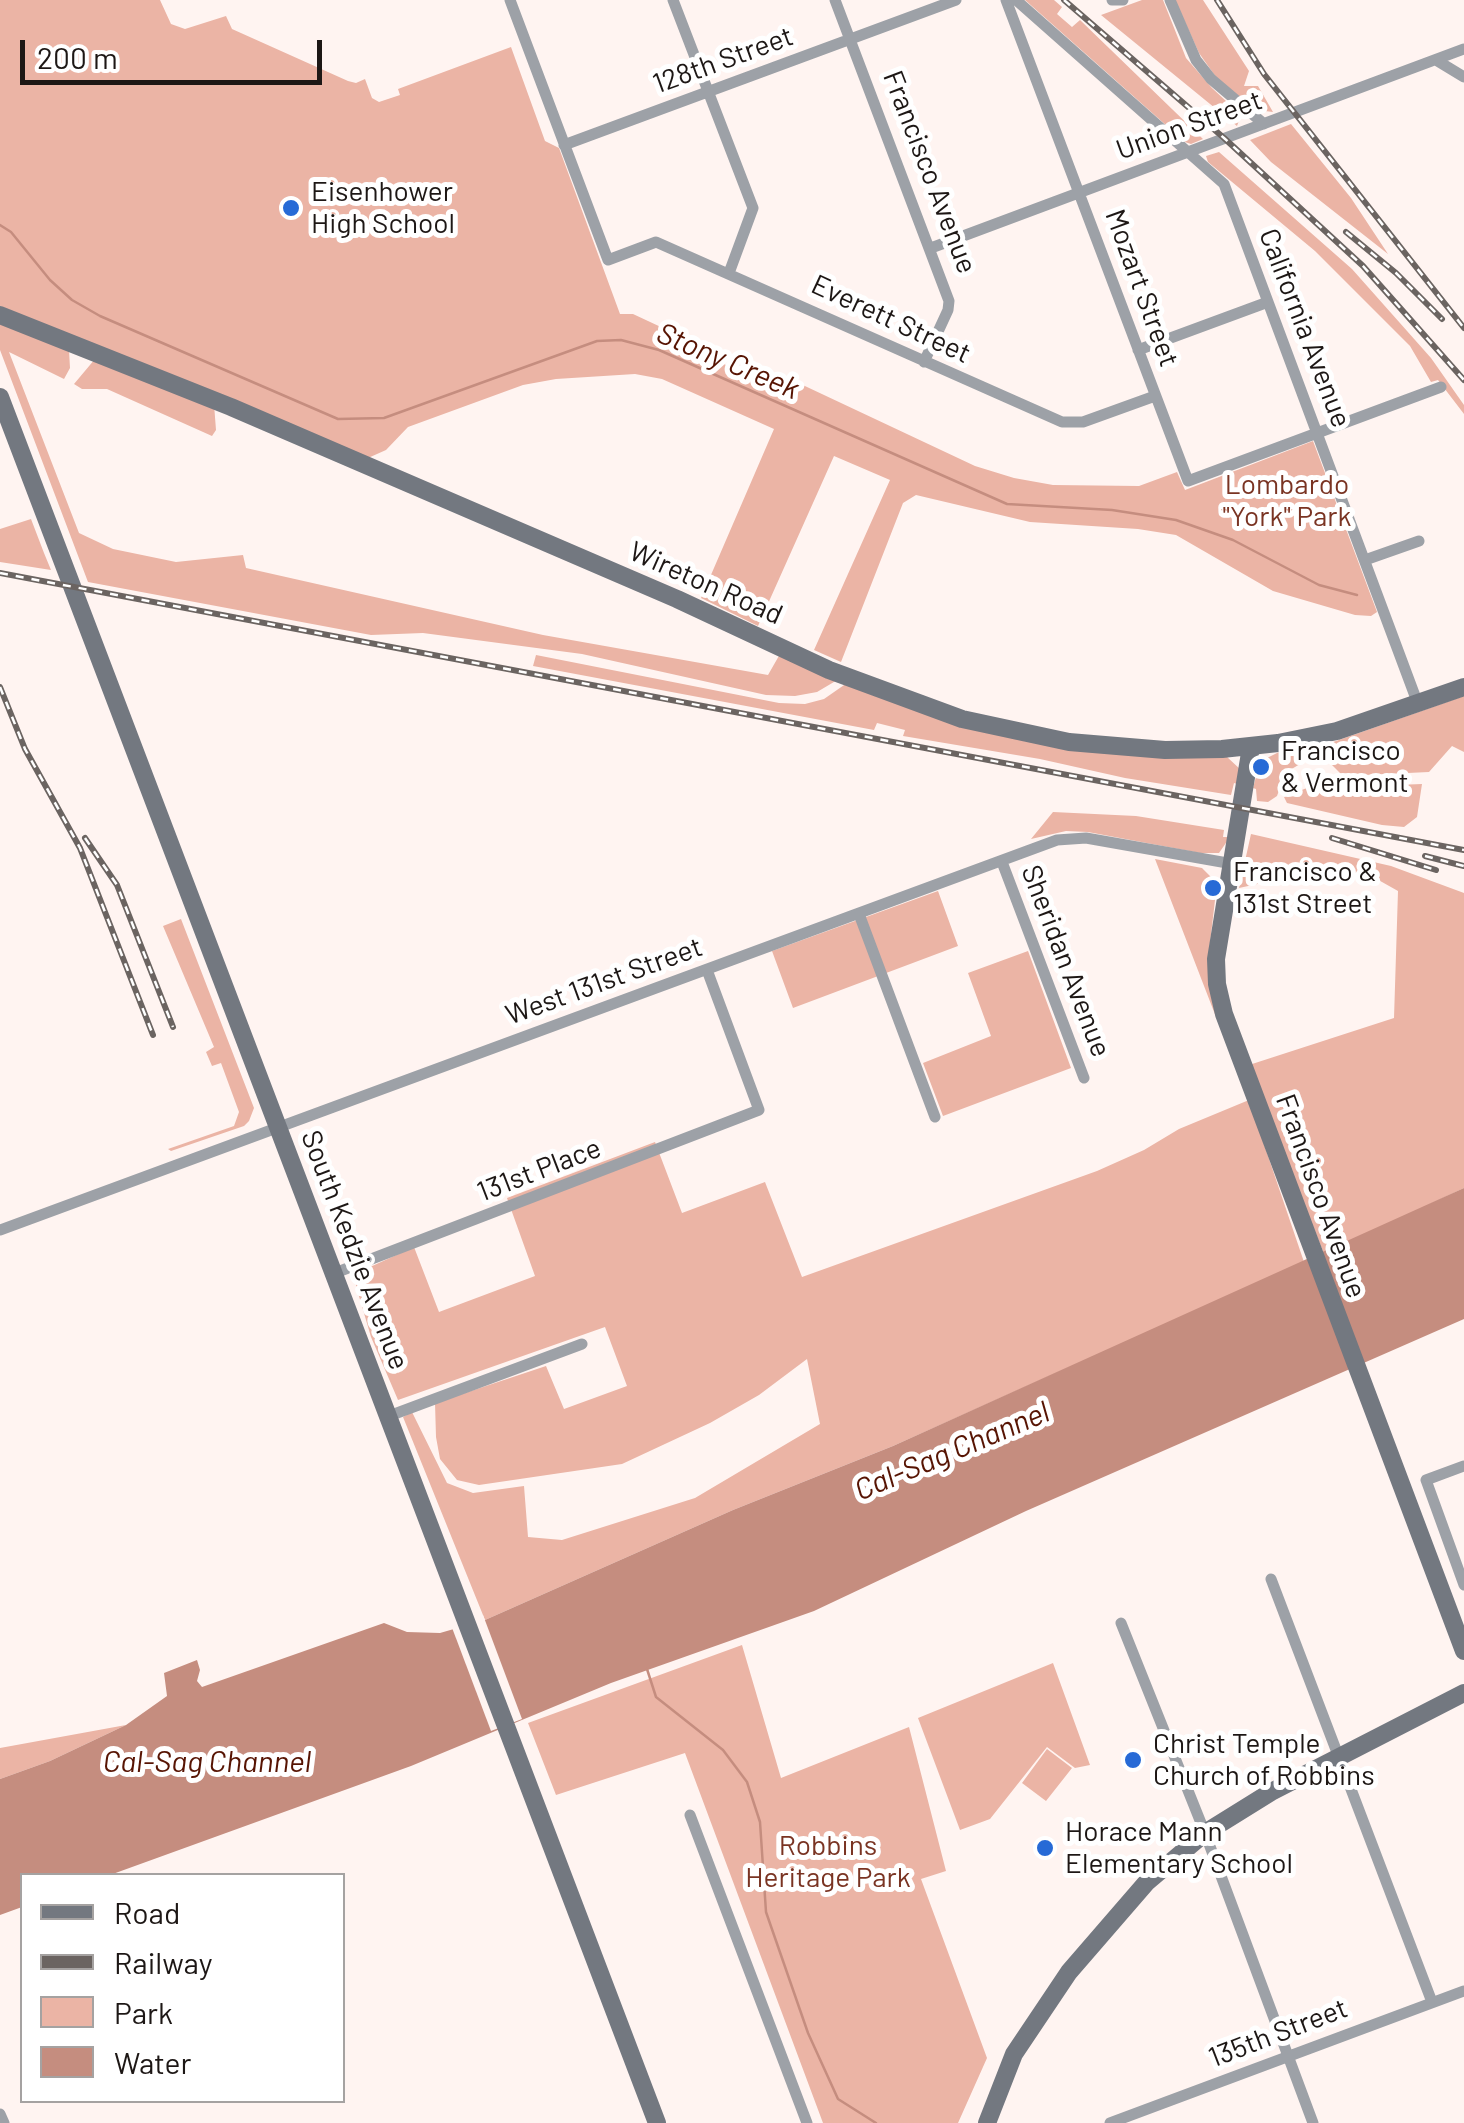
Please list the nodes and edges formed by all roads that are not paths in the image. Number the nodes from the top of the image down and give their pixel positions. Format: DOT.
graph roads {
  1 [pos="510,0"];
  2 [pos="673,0"];
  3 [pos="835,0"];
  4 [pos="956,0"];
  5 [pos="1006,0"];
  6 [pos="1016,0"];
  7 [pos="1112,0"];
  8 [pos="1123,0"];
  9 [pos="1170,0"];
  10 [pos="850,39"];
  11 [pos="1464,49"];
  12 [pos="1436,60"];
  13 [pos="1464,78"];
  14 [pos="708,92"];
  15 [pos="1264,124"];
  16 [pos="564,145"];
  17 [pos="1187,152"];
  18 [pos="1080,192"];
  19 [pos="931,248"];
  20 [pos="730,273"];
  21 [pos="1268,302"];
  22 [pos="0,316"];
  23 [pos="1138,350"];
  24 [pos="924,362"];
  25 [pos="1441,388"];
  26 [pos="1155,396"];
  27 [pos="0,398"];
  28 [pos="1318,432"];
  29 [pos="1419,541"];
  30 [pos="1365,560"];
  31 [pos="1464,687"];
  32 [pos="1418,704"];
  33 [pos="1250,746"];
  34 [pos="1002,862"];
  35 [pos="1233,864"];
  36 [pos="858,914"];
  37 [pos="707,970"];
  38 [pos="1084,1078"];
  39 [pos="934,1117"];
  40 [pos="279,1127"];
  41 [pos="0,1230"];
  42 [pos="334,1273"];
  43 [pos="582,1344"];
  44 [pos="389,1416"];
  45 [pos="1464,1466"];
  46 [pos="1271,1579"];
  47 [pos="1464,1585"];
  48 [pos="1121,1624"];
  49 [pos="1464,1650"];
  50 [pos="1464,1693"];
  51 [pos="1338,1756"];
  52 [pos="690,1815"];
  53 [pos="1206,1832"];
  54 [pos="1464,1990"];
  55 [pos="1432,2002"];
  56 [pos="1288,2056"];
  57 [pos="0,2114"];
  58 [pos="989,2122"];
  59 [pos="4,2123"];
  60 [pos="657,2123"];
  61 [pos="807,2123"];
  62 [pos="1110,2123"];
  63 [pos="1313,2123"];
  1 -- 16 [label="street"];
  2 -- 14 [label="street"];
  3 -- 10 [label="street, Francisco Avenue"];
  4 -- 10 [label="street, 128th Street"];
  5 -- 18 [label="street, Mozart Street"];
  6 -- 17 [label="street, California Avenue"];
  7 -- 8 [label="street"];
  9 -- 15 [label="street"];
  10 -- 14 [label="street, 128th Street"];
  10 -- 19 [label="street, Francisco Avenue"];
  11 -- 12 [label="street, Union Street"];
  12 -- 13 [label="street"];
  12 -- 15 [label="street, Union Street"];
  14 -- 16 [label="street, 128th Street"];
  14 -- 20 [label="street"];
  15 -- 17 [label="street, Union Street"];
  16 -- 20 [label="street, Everett Street"];
  17 -- 18 [label="street, Union Street"];
  17 -- 21 [label="street, California Avenue"];
  18 -- 19 [label="street, Union Street"];
  18 -- 23 [label="street, Mozart Street"];
  19 -- 24 [label="street, Francisco Avenue"];
  20 -- 24 [label="street, Everett Street"];
  21 -- 23 [label="street"];
  21 -- 28 [label="street, California Avenue"];
  22 -- 33 [label="street, Wireton Road"];
  23 -- 26 [label="street, Mozart Street"];
  24 -- 26 [label="street, Everett Street"];
  25 -- 28 [label="street"];
  26 -- 28 [label="street, Mozart Street"];
  27 -- 40 [label="street, South Kedzie Avenue"];
  28 -- 30 [label="street, California Avenue"];
  29 -- 30 [label="street"];
  30 -- 32 [label="street, California Avenue"];
  31 -- 32 [label="street, Wireton Road"];
  32 -- 33 [label="street, Wireton Road"];
  33 -- 35 [label="street, Francisco Avenue"];
  34 -- 35 [label="street, West 131st Street"];
  34 -- 36 [label="street, West 131st Street"];
  34 -- 38 [label="street, Sheridan Avenue"];
  35 -- 49 [label="street, Francisco Avenue"];
  36 -- 37 [label="street, West 131st Street"];
  36 -- 39 [label="street"];
  37 -- 40 [label="street, West 131st Street"];
  37 -- 42 [label="street, 131st Place"];
  40 -- 41 [label="street, West 131st Street"];
  40 -- 42 [label="street, South Kedzie Avenue"];
  42 -- 44 [label="street, South Kedzie Avenue"];
  43 -- 44 [label="street"];
  44 -- 60 [label="street, South Kedzie Avenue"];
  45 -- 47 [label="street"];
  46 -- 51 [label="street"];
  48 -- 53 [label="street"];
  50 -- 51 [label="street"];
  51 -- 53 [label="street"];
  51 -- 55 [label="street"];
  52 -- 61 [label="street"];
  53 -- 56 [label="street"];
  53 -- 58 [label="street"];
  54 -- 55 [label="street, 135th Street"];
  55 -- 56 [label="street, 135th Street"];
  56 -- 62 [label="street, 135th Street"];
  56 -- 63 [label="street"];
  57 -- 59 [label="street"];
}
